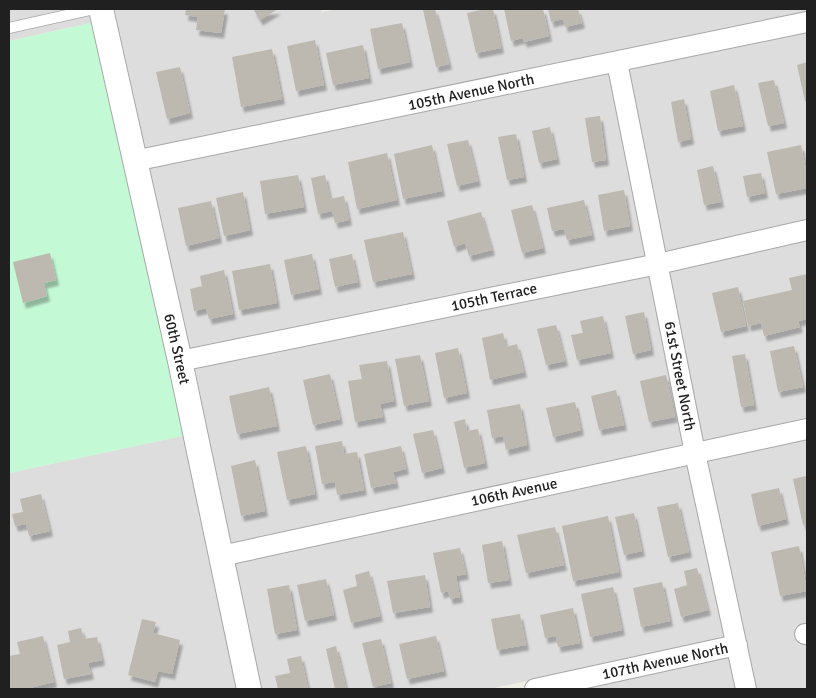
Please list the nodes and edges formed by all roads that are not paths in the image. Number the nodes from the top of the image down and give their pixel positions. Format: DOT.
graph roads {
  1 [pos="94,9"];
  2 [pos="101,9"];
  3 [pos="807,22"];
  4 [pos="9,28"];
  5 [pos="617,62"];
  6 [pos="134,161"];
  7 [pos="807,230"];
  8 [pos="658,264"];
  9 [pos="180,361"];
  10 [pos="807,429"];
  11 [pos="695,452"];
  12 [pos="221,556"];
  13 [pos="737,645"];
  14 [pos="249,689"];
  15 [pos="535,689"];
  16 [pos="746,689"];
  1 -- 4 [label="lane"];
  2 -- 6 [label="street, 60th Street"];
  3 -- 5 [label="street, 105th Avenue North"];
  5 -- 6 [label="street, 105th Avenue North"];
  5 -- 8 [label="street, 61st Street North"];
  6 -- 9 [label="street, 60th Street"];
  7 -- 8 [label="street, 105th Terrace"];
  8 -- 9 [label="street, 105th Terrace"];
  8 -- 11 [label="street, 61st Street North"];
  9 -- 12 [label="street, 60th Street"];
  10 -- 11 [label="street, 106th Avenue"];
  11 -- 12 [label="street, 106th Avenue"];
  11 -- 13 [label="street, 61st Street North"];
  12 -- 14 [label="street, 60th Street"];
  13 -- 15 [label="street, 107th Avenue North"];
  13 -- 16 [label="street, 61st Street North"];
}
